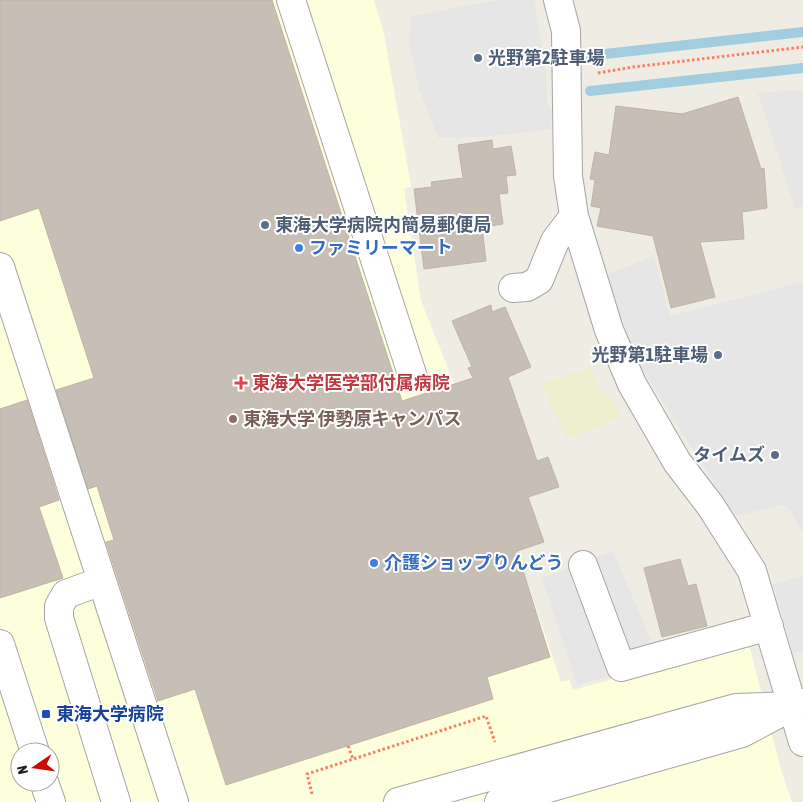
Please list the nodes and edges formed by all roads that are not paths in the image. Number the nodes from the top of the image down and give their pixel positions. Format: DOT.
graph roads {
  1 [pos="291,0"];
  2 [pos="558,0"];
  3 [pos="574,216"];
  4 [pos="0,267"];
  5 [pos="513,288"];
  6 [pos="413,377"];
  7 [pos="583,566"];
  8 [pos="102,580"];
  9 [pos="769,626"];
  10 [pos="0,644"];
  11 [pos="798,704"];
  12 [pos="32,742"];
  13 [pos="803,742"];
  14 [pos="116,802"];
  15 [pos="174,802"];
  16 [pos="398,802"];
  17 [pos="499,802"];
  1 -- 6 [label="street"];
  2 -- 3 [label="street"];
  3 -- 5 [label="street"];
  3 -- 9 [label="street"];
  4 -- 8 [label="street"];
  7 -- 9 [label="street"];
  8 -- 14 [label="street"];
  8 -- 15 [label="street"];
  9 -- 11 [label="street"];
  10 -- 12 [label="street"];
  11 -- 13 [label="street"];
  11 -- 16 [label="street"];
  11 -- 17 [label="street"];
}
